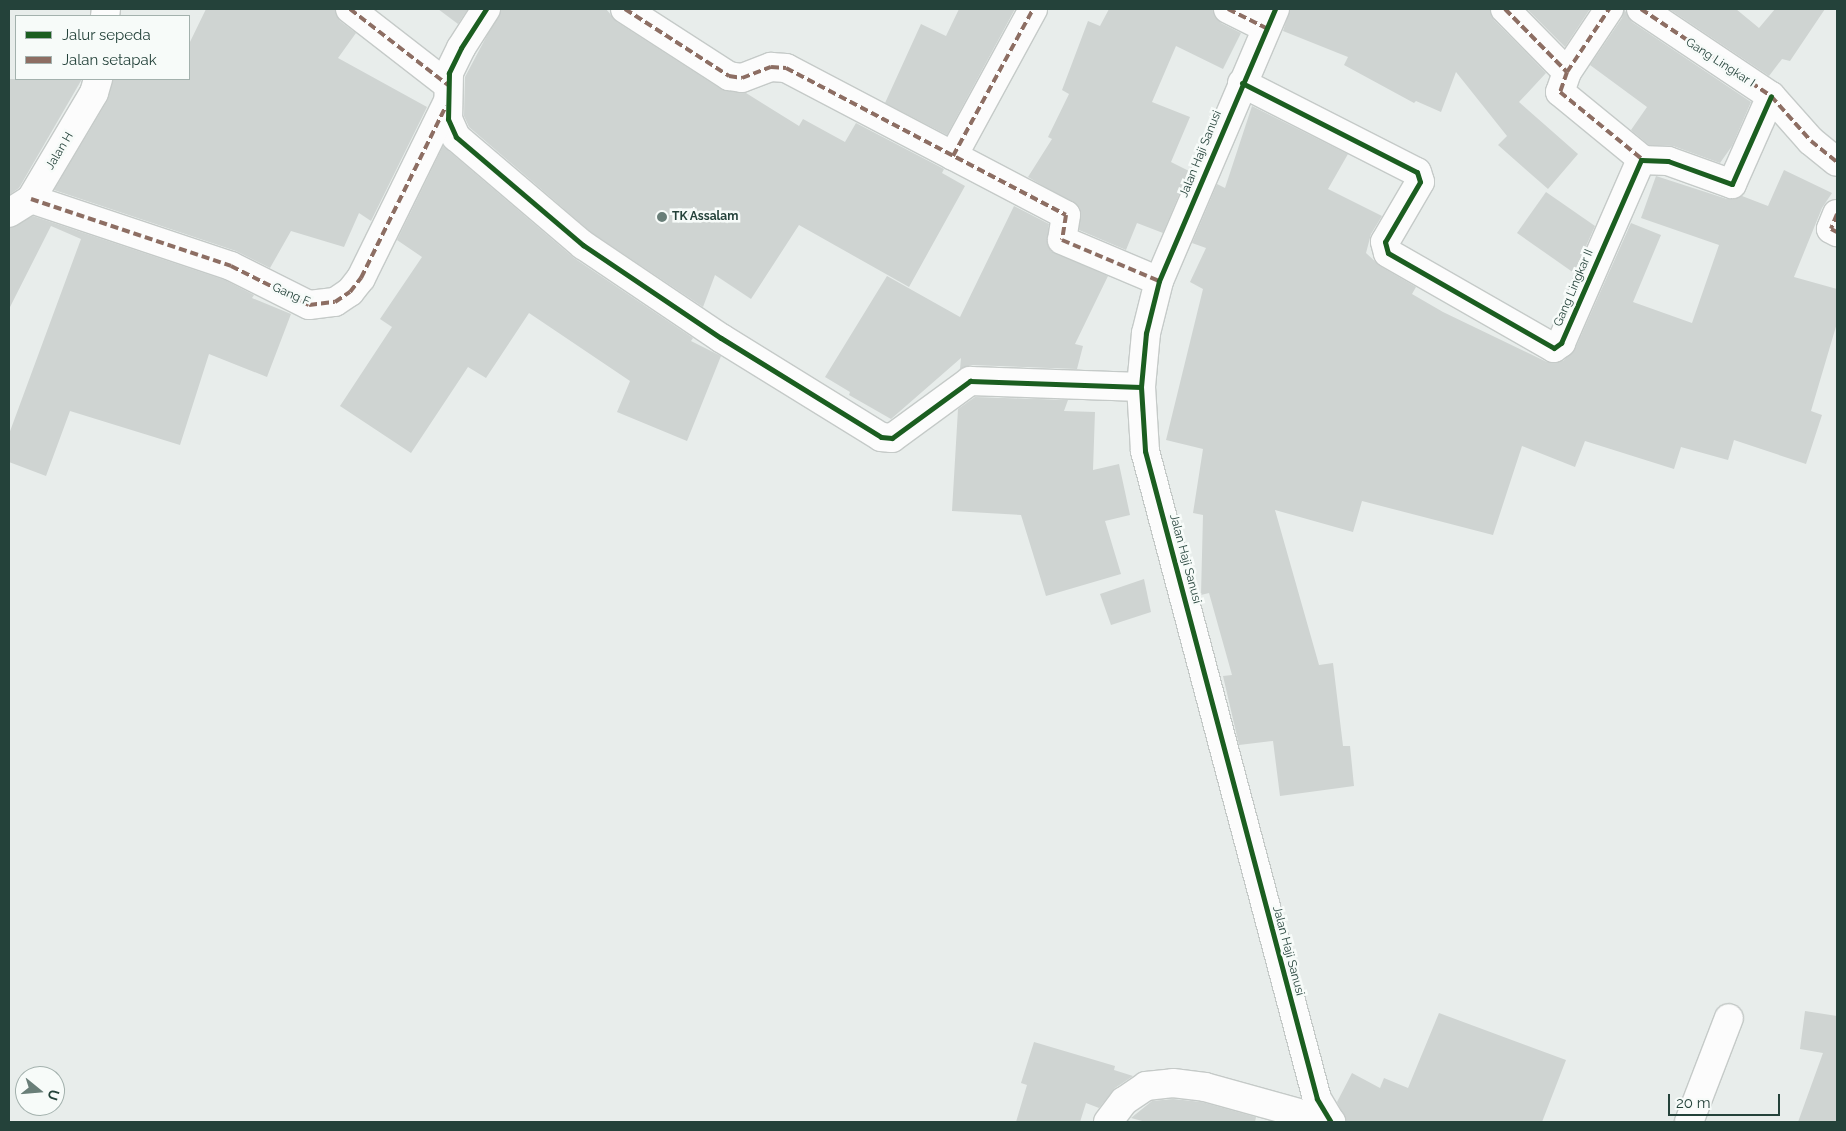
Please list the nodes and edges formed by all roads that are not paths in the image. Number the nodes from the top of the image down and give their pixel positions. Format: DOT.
graph roads {
  1 [pos="350,9"];
  2 [pos="486,9"];
  3 [pos="625,9"];
  4 [pos="1033,9"];
  5 [pos="1228,9"];
  6 [pos="1505,9"];
  7 [pos="1609,9"];
  8 [pos="1641,9"];
  9 [pos="1271,18"];
  10 [pos="1567,72"];
  11 [pos="98,80"];
  12 [pos="1242,83"];
  13 [pos="448,94"];
  14 [pos="1771,96"];
  15 [pos="953,156"];
  16 [pos="1642,159"];
  17 [pos="1837,162"];
  18 [pos="20,206"];
  19 [pos="1837,214"];
  20 [pos="1837,232"];
  21 [pos="1159,281"];
  22 [pos="1141,387"];
  23 [pos="1729,1018"];
  24 [pos="1108,1122"];
  25 [pos="1331,1122"];
  26 [pos="1689,1122"];
  1 -- 13 [label="street"];
  2 -- 13 [label="street"];
  3 -- 15 [label="street"];
  4 -- 15 [label="street"];
  5 -- 9 [label="street"];
  6 -- 10 [label="street"];
  7 -- 10 [label="street"];
  8 -- 14 [label="street, Gang Lingkar I"];
  9 -- 12 [label="street, Jalan Haji Sanusi"];
  10 -- 16 [label="street"];
  11 -- 18 [label="street, Jalan H"];
  12 -- 16 [label="street, Gang Lingkar II"];
  12 -- 21 [label="street, Jalan Haji Sanusi"];
  13 -- 18 [label="street, Gang F"];
  13 -- 22 [label="street"];
  14 -- 16 [label="street"];
  14 -- 17 [label="street, Gang Lingkar I"];
  15 -- 21 [label="street"];
  19 -- 20 [label="street"];
  21 -- 22 [label="street, Jalan Haji Sanusi"];
  22 -- 25 [label="street, Jalan Haji Sanusi"];
  23 -- 26 [label="street"];
  24 -- 25 [label="street"];
}
